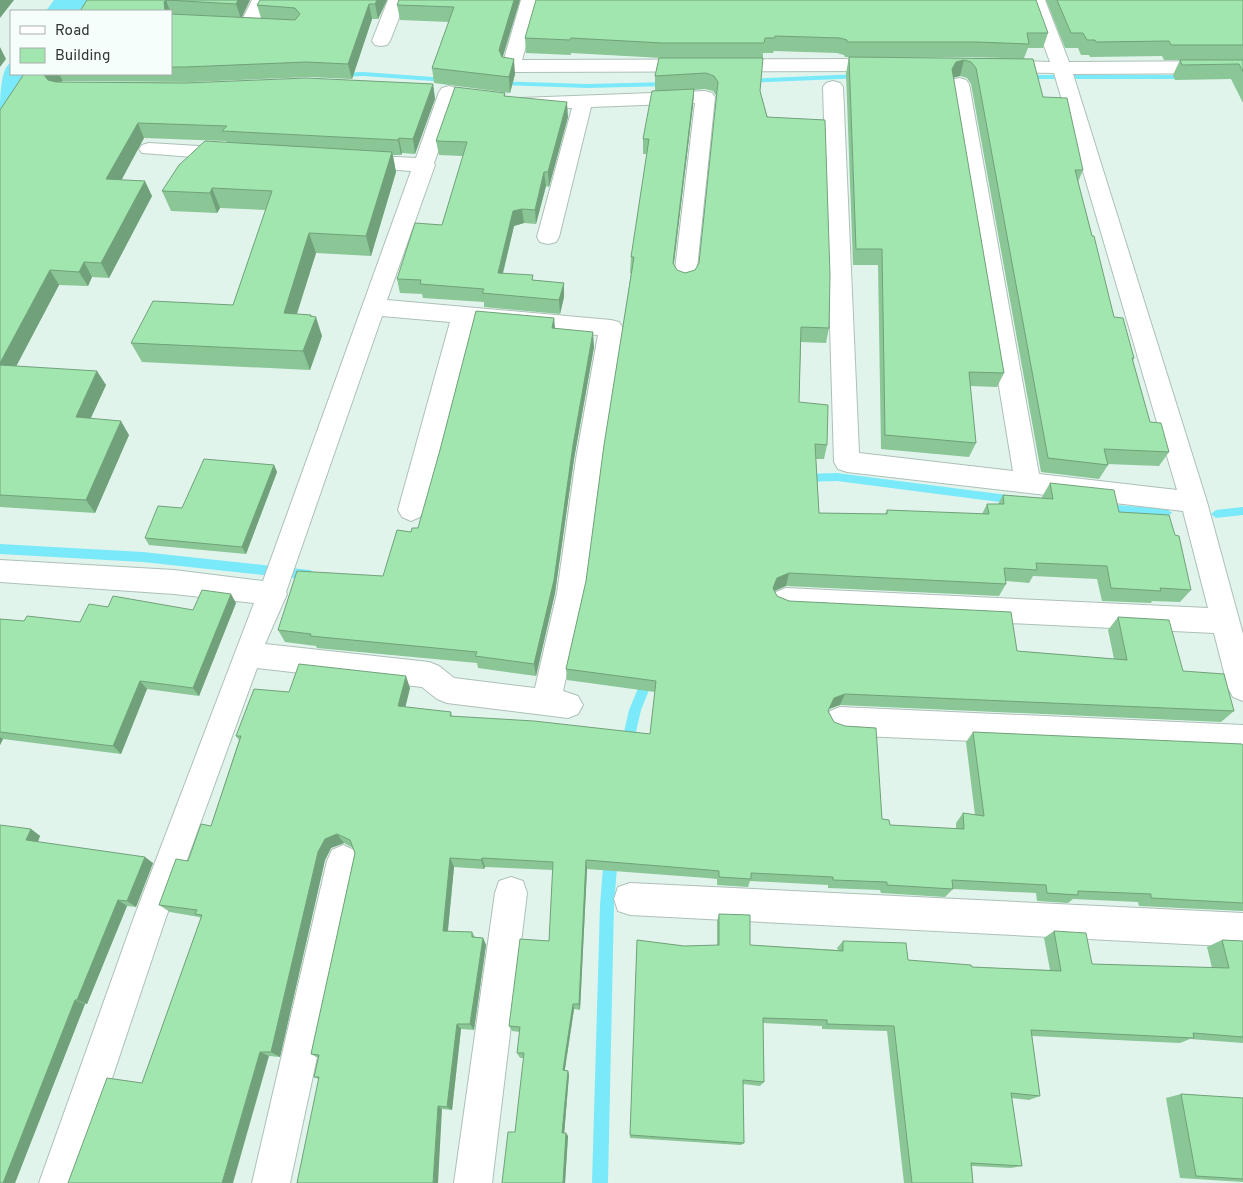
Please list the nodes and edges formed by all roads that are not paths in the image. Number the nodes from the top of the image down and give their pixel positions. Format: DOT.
graph roads {
  1 [pos="261,0"];
  2 [pos="397,0"];
  3 [pos="530,0"];
  4 [pos="1036,0"];
  5 [pos="229,24"];
  6 [pos="248,26"];
  7 [pos="266,27"];
  8 [pos="381,41"];
  9 [pos="901,65"];
  10 [pos="980,65"];
  11 [pos="1243,66"];
  12 [pos="1064,75"];
  13 [pos="959,84"];
  14 [pos="832,87"];
  15 [pos="449,92"];
  16 [pos="513,101"];
  17 [pos="583,102"];
  18 [pos="149,149"];
  19 [pos="248,155"];
  20 [pos="336,160"];
  21 [pos="425,165"];
  22 [pos="548,237"];
  23 [pos="685,278"];
  24 [pos="375,307"];
  25 [pos="464,314"];
  26 [pos="1028,483"];
  27 [pos="1194,502"];
  28 [pos="412,510"];
  29 [pos="0,571"];
  30 [pos="278,579"];
  31 [pos="786,600"];
  32 [pos="1225,621"];
  33 [pos="247,654"];
  34 [pos="1243,688"];
  35 [pos="840,721"];
  36 [pos="1243,739"];
  37 [pos="343,861"];
  38 [pos="511,893"];
  39 [pos="630,899"];
  40 [pos="1243,930"];
  41 [pos="58,1183"];
  42 [pos="271,1183"];
  43 [pos="473,1183"];
  1 -- 6 [label="street"];
  2 -- 8 [label="street"];
  3 -- 9 [label="street"];
  4 -- 12 [label="street"];
  5 -- 6 [label="street"];
  6 -- 7 [label="street"];
  10 -- 12 [label="street"];
  11 -- 12 [label="street"];
  12 -- 27 [label="street"];
  13 -- 26 [label="street"];
  14 -- 26 [label="street"];
  15 -- 21 [label="street"];
  16 -- 17 [label="street"];
  17 -- 22 [label="street"];
  17 -- 23 [label="street"];
  18 -- 19 [label="street"];
  20 -- 21 [label="street"];
  21 -- 24 [label="street"];
  24 -- 25 [label="street"];
  24 -- 30 [label="street"];
  25 -- 28 [label="street"];
  25 -- 33 [label="street"];
  26 -- 27 [label="street"];
  27 -- 32 [label="street"];
  29 -- 30 [label="street"];
  30 -- 33 [label="street"];
  31 -- 32 [label="street"];
  32 -- 34 [label="street"];
  33 -- 41 [label="street"];
  35 -- 36 [label="street"];
  37 -- 42 [label="street"];
  38 -- 43 [label="street"];
  39 -- 40 [label="street"];
}
